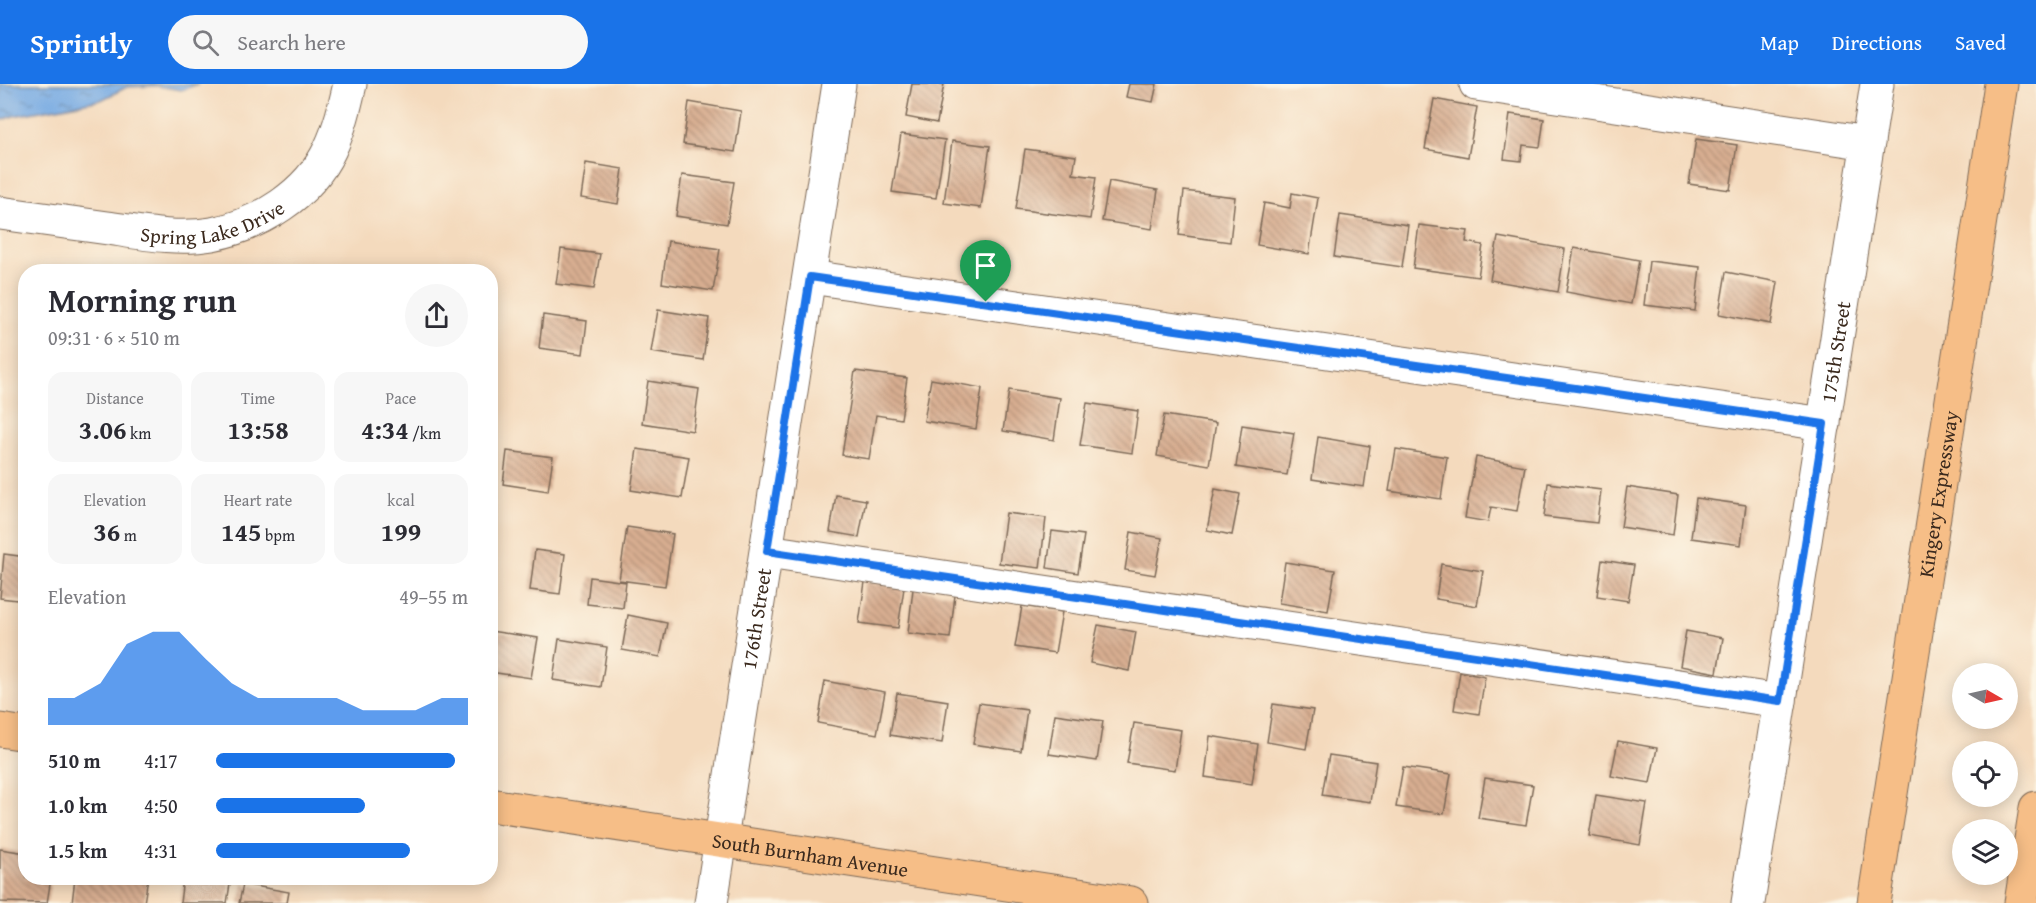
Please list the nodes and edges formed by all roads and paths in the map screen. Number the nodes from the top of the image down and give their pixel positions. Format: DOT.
graph roads {
  1 [pos="350,84"];
  2 [pos="839,84"];
  3 [pos="1476,84"];
  4 [pos="1877,84"];
  5 [pos="2001,84"];
  6 [pos="1868,143"];
  7 [pos="0,213"];
  8 [pos="810,277"];
  9 [pos="1824,424"];
  10 [pos="767,551"];
  11 [pos="1780,701"];
  12 [pos="0,730"];
  13 [pos="18,733"];
  14 [pos="498,806"];
  15 [pos="2036,808"];
  16 [pos="721,840"];
  17 [pos="711,903"];
  18 [pos="1131,903"];
  19 [pos="1748,903"];
  20 [pos="1874,903"];
  21 [pos="2021,903"];
  1 -- 7 [label="street, Spring Lake Drive"];
  2 -- 8 [label="street, 176th Street"];
  3 -- 6 [label="street"];
  4 -- 6 [label="street, 175th Street"];
  5 -- 20 [label="main road, Kingery Expressway"];
  6 -- 9 [label="street, 175th Street"];
  8 -- 9 [label="street"];
  8 -- 10 [label="street, 176th Street"];
  9 -- 11 [label="street, 175th Street"];
  10 -- 11 [label="street"];
  10 -- 16 [label="street, 176th Street"];
  11 -- 19 [label="street, 175th Street"];
  12 -- 13 [label="main road"];
  14 -- 16 [label="main road, South Burnham Avenue"];
  15 -- 21 [label="main road"];
  16 -- 17 [label="street, 176th Street"];
  16 -- 18 [label="main road, South Burnham Avenue"];
}
